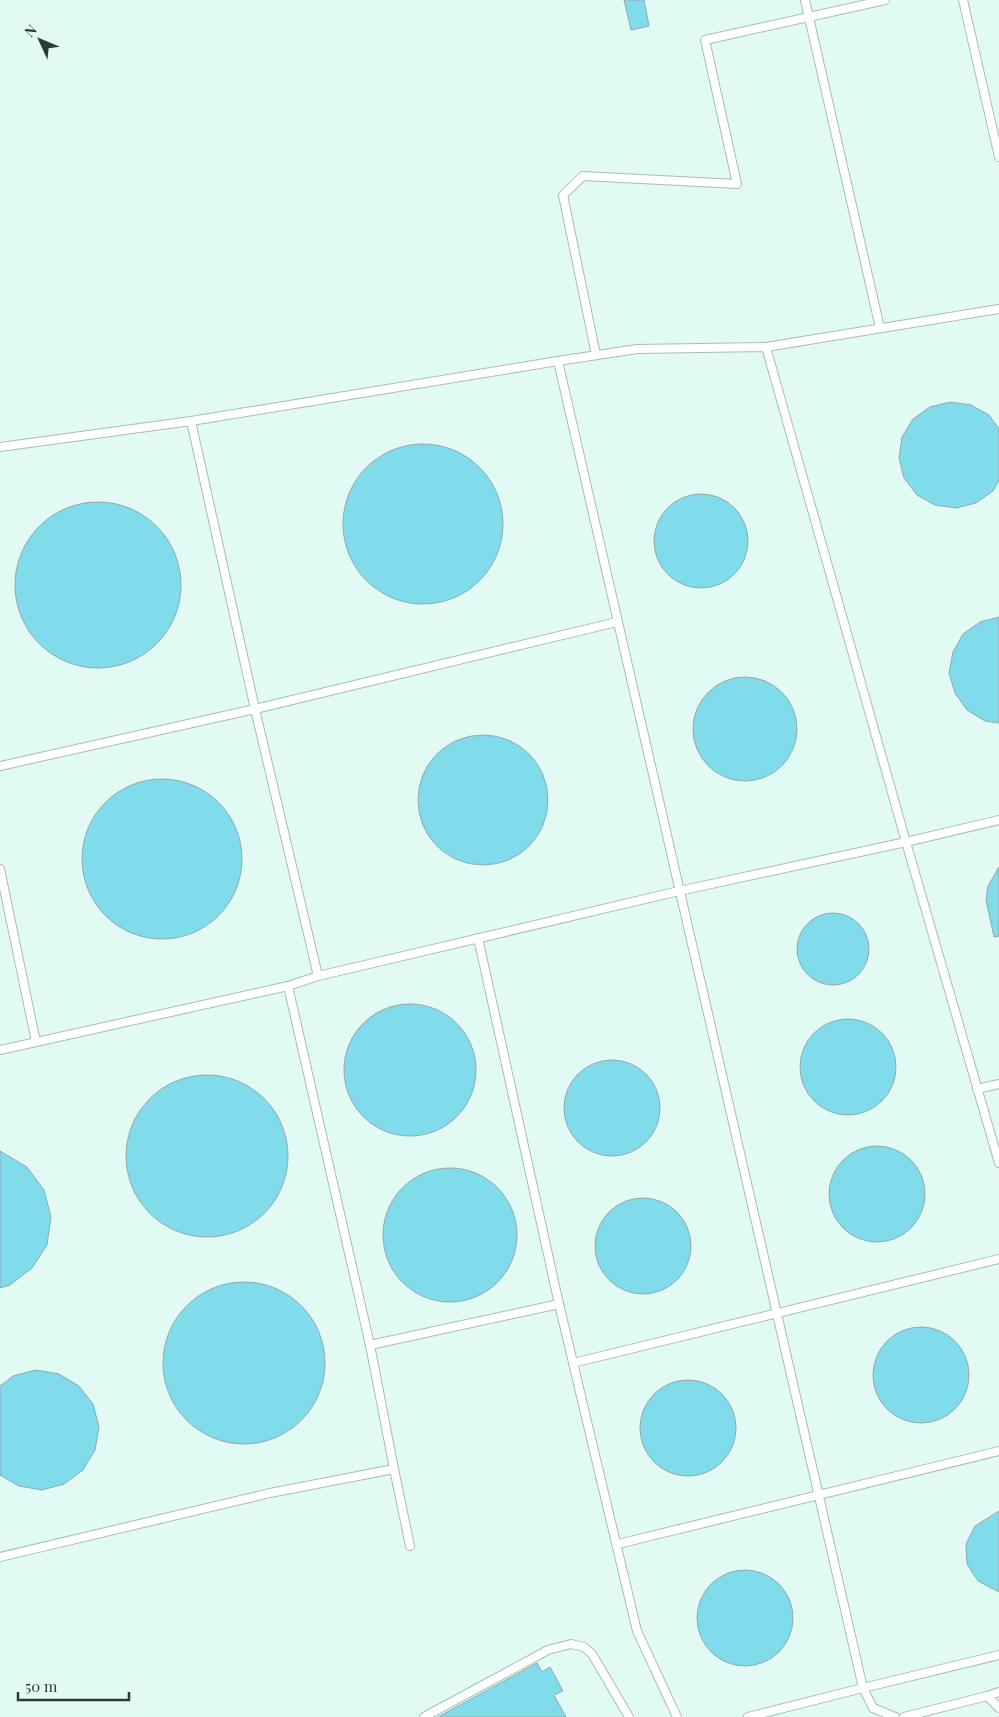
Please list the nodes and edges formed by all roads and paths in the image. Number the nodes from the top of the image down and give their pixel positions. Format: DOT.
graph roads {
  1 [pos="805,0"];
  2 [pos="885,0"];
  3 [pos="963,0"];
  4 [pos="809,17"];
  5 [pos="999,157"];
  6 [pos="999,309"];
  7 [pos="880,328"];
  8 [pos="766,347"];
  9 [pos="596,355"];
  10 [pos="558,361"];
  11 [pos="191,421"];
  12 [pos="0,447"];
  13 [pos="617,622"];
  14 [pos="255,709"];
  15 [pos="0,766"];
  16 [pos="999,820"];
  17 [pos="906,842"];
  18 [pos="0,869"];
  19 [pos="679,891"];
  20 [pos="478,938"];
  21 [pos="318,976"];
  22 [pos="288,986"];
  23 [pos="36,1042"];
  24 [pos="0,1050"];
  25 [pos="999,1084"];
  26 [pos="978,1089"];
  27 [pos="999,1163"];
  28 [pos="999,1259"];
  29 [pos="559,1304"];
  30 [pos="776,1313"];
  31 [pos="370,1346"];
  32 [pos="573,1362"];
  33 [pos="999,1451"];
  34 [pos="394,1469"];
  35 [pos="820,1496"];
  36 [pos="618,1544"];
  37 [pos="410,1546"];
  38 [pos="0,1557"];
  39 [pos="999,1655"];
  40 [pos="863,1688"];
  41 [pos="999,1692"];
  42 [pos="987,1696"];
  43 [pos="999,1708"];
  44 [pos="424,1717"];
  45 [pos="629,1717"];
  46 [pos="677,1717"];
  47 [pos="748,1717"];
  48 [pos="895,1717"];
  49 [pos="904,1717"];
  1 -- 4 [label="lane"];
  2 -- 4 [label="lane"];
  3 -- 5 [label="lane"];
  4 -- 7 [label="lane"];
  4 -- 9 [label="lane"];
  6 -- 7 [label="lane"];
  7 -- 8 [label="lane"];
  8 -- 9 [label="lane"];
  8 -- 17 [label="lane"];
  9 -- 10 [label="lane"];
  10 -- 11 [label="lane"];
  10 -- 13 [label="lane"];
  11 -- 12 [label="lane"];
  11 -- 14 [label="lane"];
  13 -- 14 [label="lane"];
  13 -- 19 [label="lane"];
  14 -- 15 [label="lane"];
  14 -- 21 [label="lane"];
  16 -- 17 [label="lane"];
  17 -- 19 [label="lane"];
  17 -- 26 [label="lane"];
  18 -- 23 [label="lane"];
  19 -- 20 [label="lane"];
  19 -- 30 [label="lane"];
  20 -- 21 [label="lane"];
  20 -- 29 [label="lane"];
  21 -- 22 [label="lane"];
  22 -- 23 [label="lane"];
  22 -- 31 [label="lane"];
  23 -- 24 [label="lane"];
  25 -- 26 [label="lane"];
  26 -- 27 [label="lane"];
  28 -- 30 [label="lane"];
  29 -- 31 [label="lane"];
  29 -- 32 [label="lane"];
  30 -- 32 [label="lane"];
  30 -- 35 [label="lane"];
  31 -- 34 [label="lane"];
  32 -- 36 [label="lane"];
  33 -- 35 [label="lane"];
  34 -- 37 [label="lane"];
  34 -- 38 [label="lane"];
  35 -- 36 [label="lane"];
  35 -- 40 [label="lane"];
  36 -- 46 [label="lane"];
  39 -- 40 [label="lane"];
  40 -- 47 [label="lane"];
  40 -- 48 [label="lane"];
  41 -- 42 [label="lane"];
  42 -- 43 [label="lane"];
  42 -- 49 [label="lane"];
  44 -- 45 [label="lane"];
}
